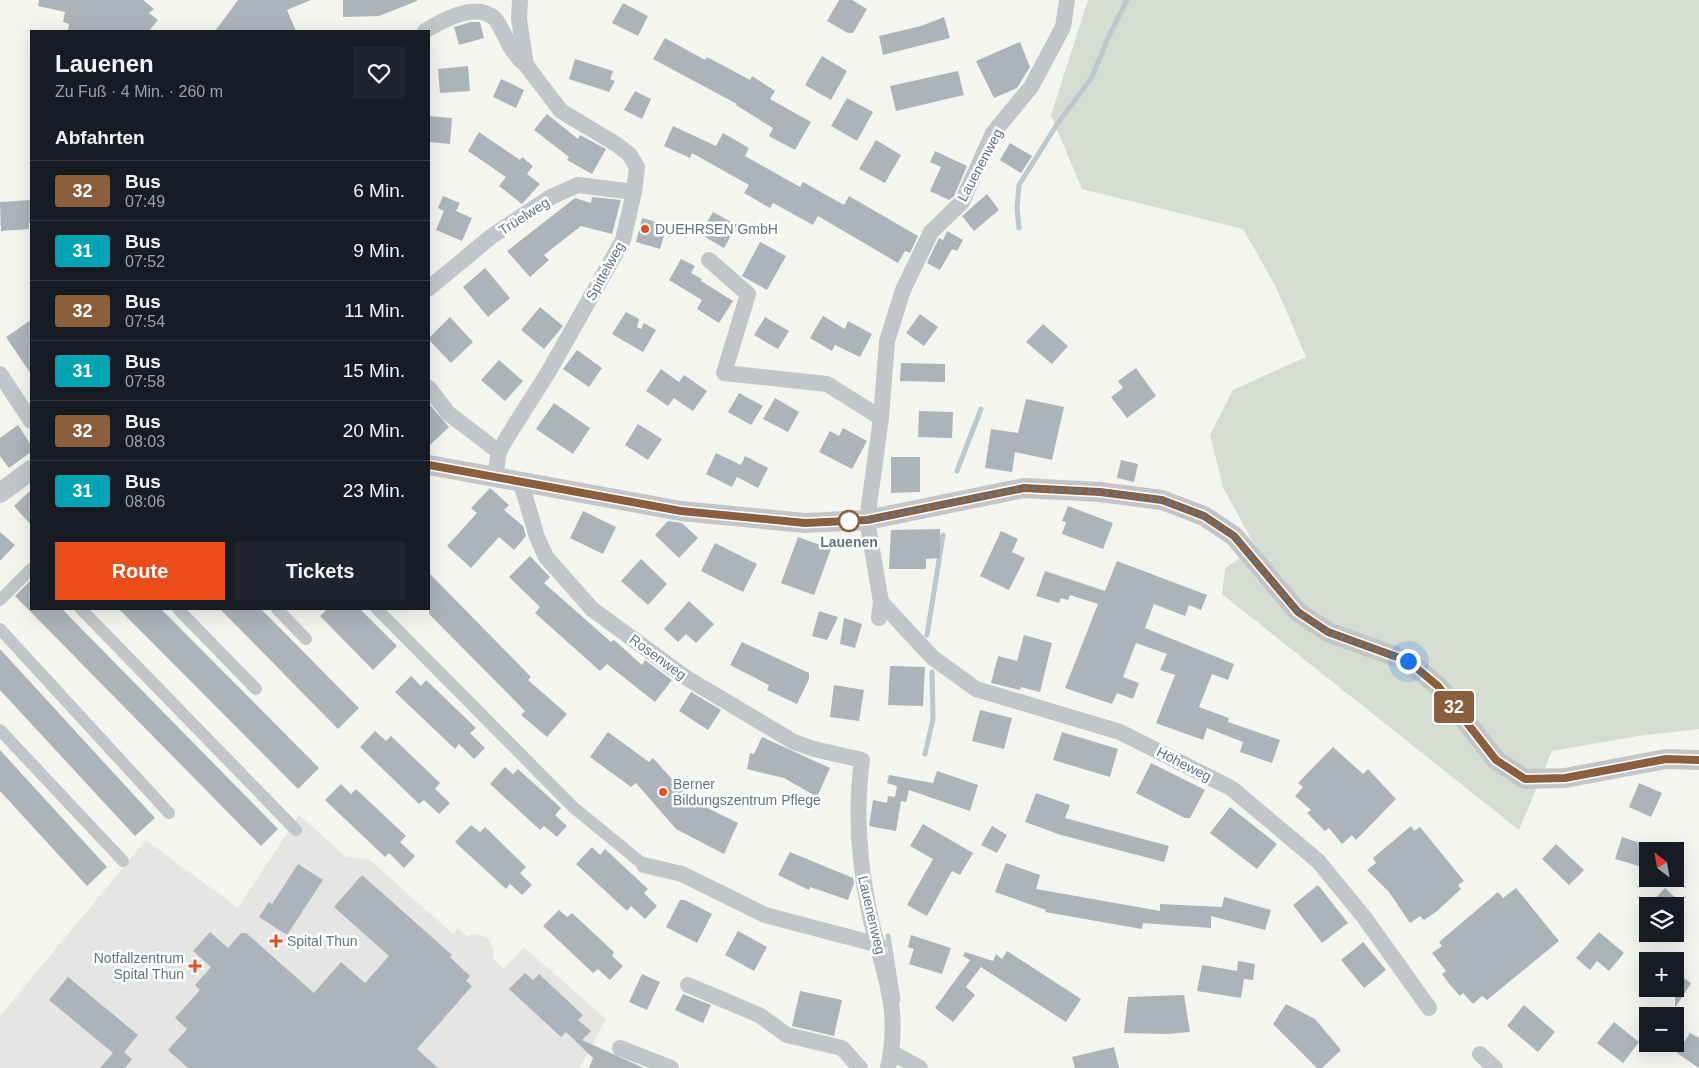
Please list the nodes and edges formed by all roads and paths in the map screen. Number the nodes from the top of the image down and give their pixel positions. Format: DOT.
graph roads {
  1 [pos="520,0"];
  2 [pos="1067,0"];
  3 [pos="428,30"];
  4 [pos="526,65"];
  5 [pos="634,192"];
  6 [pos="709,260"];
  7 [pos="430,287"];
  8 [pos="0,374"];
  9 [pos="430,389"];
  10 [pos="881,418"];
  11 [pos="30,419"];
  12 [pos="499,452"];
  13 [pos="430,465"];
  14 [pos="30,471"];
  15 [pos="496,476"];
  16 [pos="520,480"];
  17 [pos="0,493"];
  18 [pos="867,520"];
  19 [pos="30,569"];
  20 [pos="0,600"];
  21 [pos="81,610"];
  22 [pos="179,610"];
  23 [pos="278,610"];
  24 [pos="378,610"];
  25 [pos="880,610"];
  26 [pos="0,629"];
  27 [pos="306,640"];
  28 [pos="256,689"];
  29 [pos="0,730"];
  30 [pos="862,760"];
  31 [pos="1699,760"];
  32 [pos="169,813"];
  33 [pos="296,830"];
  34 [pos="123,861"];
  35 [pos="644,865"];
  36 [pos="880,945"];
  37 [pos="688,985"];
  38 [pos="1429,1008"];
  39 [pos="620,1048"];
  40 [pos="1480,1054"];
  41 [pos="890,1060"];
  42 [pos="671,1068"];
  43 [pos="860,1068"];
  44 [pos="920,1068"];
  45 [pos="1495,1068"];
  1 -- 4 [label="street, Spittelweg"];
  2 -- 10 [label="street, Lauenenweg"];
  3 -- 4 [label="street, Spittelweg"];
  4 -- 5 [label="street, Spittelweg"];
  5 -- 7 [label="street, Trüelweg"];
  5 -- 12 [label="street, Spittelweg"];
  6 -- 10 [label="street"];
  8 -- 11 [label="street"];
  9 -- 12 [label="street"];
  10 -- 18 [label="street, Lauenenweg"];
  12 -- 15 [label="street, Spittelweg"];
  13 -- 15 [label="street"];
  14 -- 17 [label="street"];
  15 -- 16 [label="street"];
  16 -- 18 [label="street"];
  16 -- 30 [label="street, Rosenweg"];
  18 -- 25 [label="street, Lauenenweg"];
  18 -- 31 [label="street"];
  19 -- 20 [label="street"];
  21 -- 33 [label="street"];
  22 -- 28 [label="street"];
  23 -- 27 [label="street"];
  24 -- 35 [label="street"];
  25 -- 38 [label="street, Höheweg"];
  26 -- 32 [label="street"];
  29 -- 34 [label="street"];
  30 -- 36 [label="street, Lauenenweg"];
  35 -- 36 [label="street"];
  36 -- 41 [label="street, Lauenenweg"];
  37 -- 43 [label="street"];
  39 -- 42 [label="street"];
  40 -- 45 [label="street"];
  41 -- 44 [label="street"];
}
